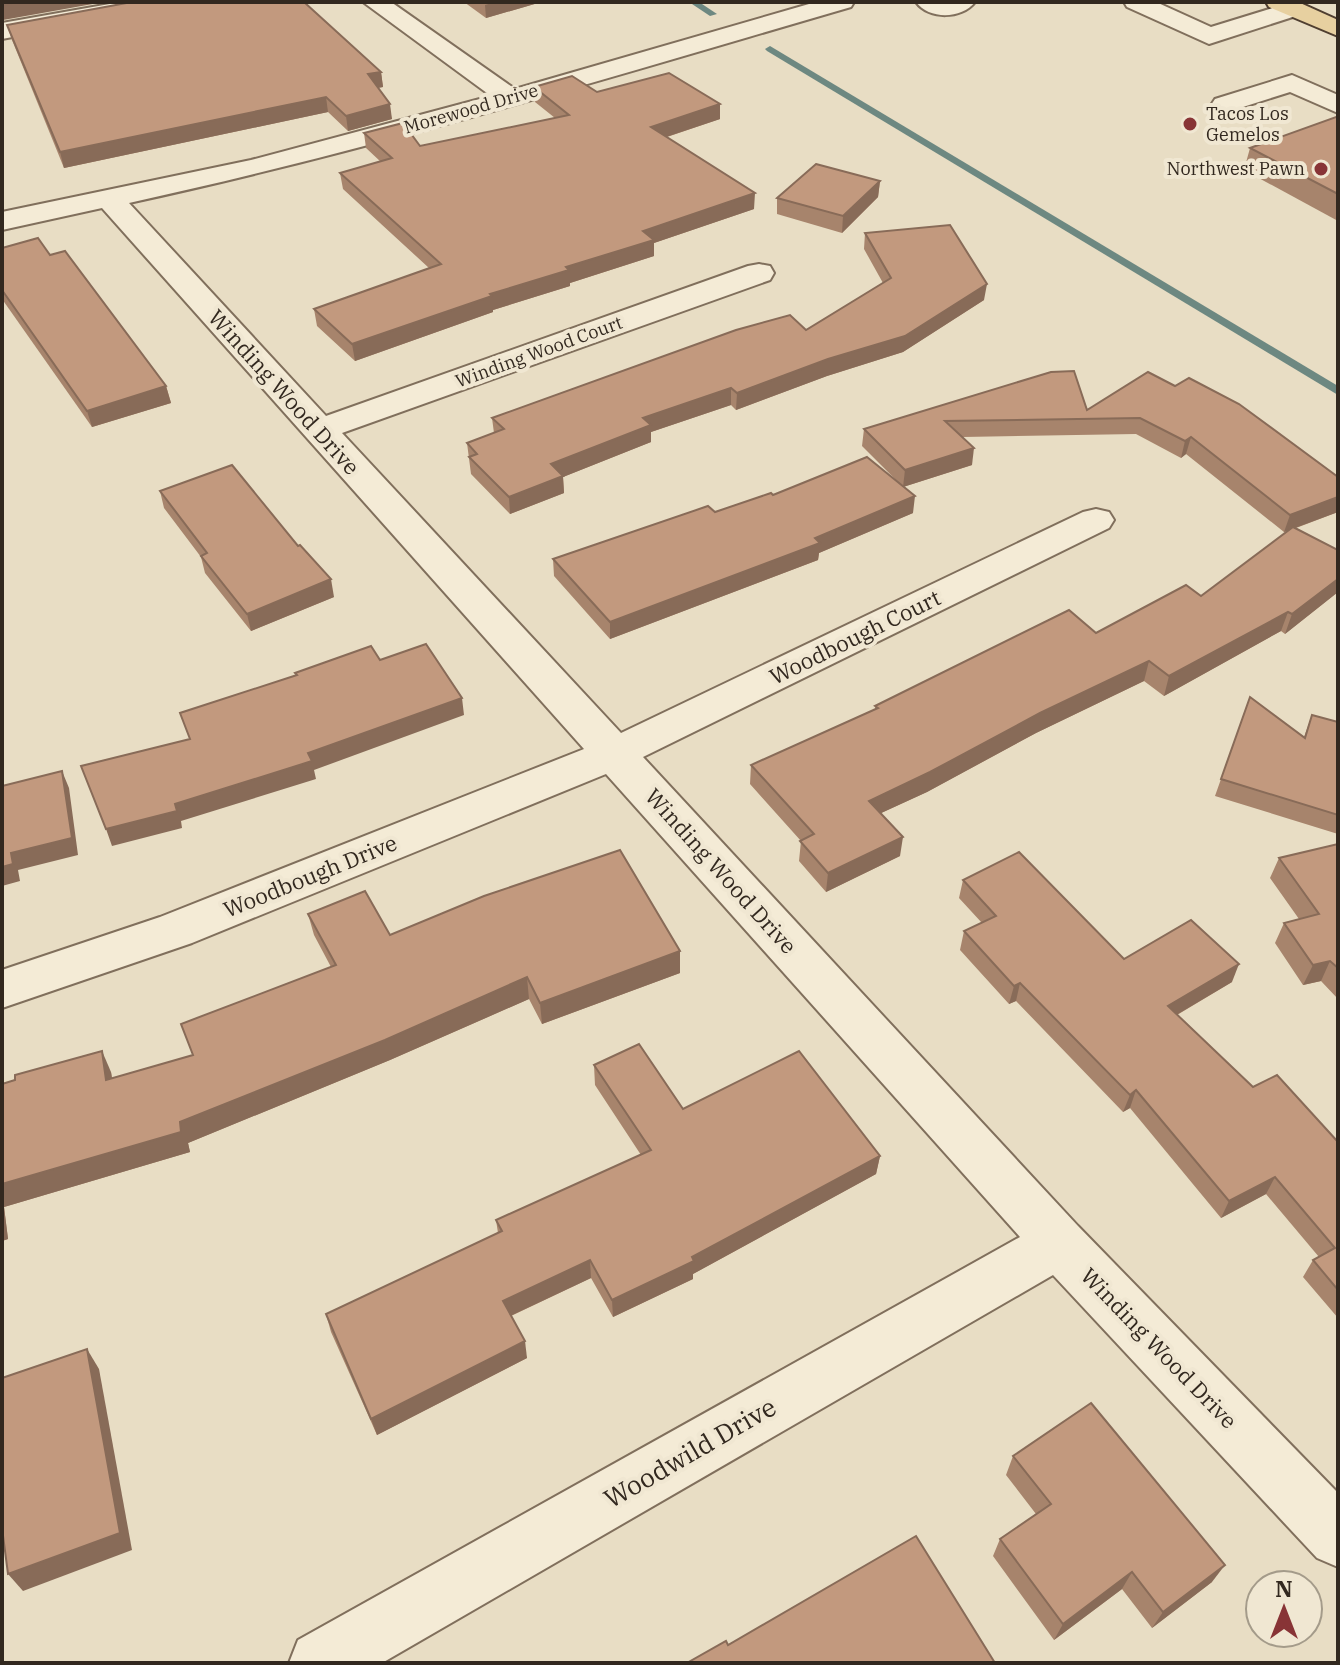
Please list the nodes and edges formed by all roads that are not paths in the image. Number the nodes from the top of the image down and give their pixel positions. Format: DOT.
graph roads {
  1 [pos="161,2"];
  2 [pos="375,2"];
  3 [pos="842,2"];
  4 [pos="928,2"];
  5 [pos="963,2"];
  6 [pos="1136,2"];
  7 [pos="1286,6"];
  8 [pos="1338,29"];
  9 [pos="2,31"];
  10 [pos="511,98"];
  11 [pos="1224,105"];
  12 [pos="1338,105"];
  13 [pos="110,200"];
  14 [pos="2,221"];
  15 [pos="759,273"];
  16 [pos="318,430"];
  17 [pos="1096,520"];
  18 [pos="614,754"];
  19 [pos="2,989"];
  20 [pos="1059,1243"];
  21 [pos="1338,1537"];
  22 [pos="321,1663"];
  1 -- 9 [label="street"];
  2 -- 10 [label="street"];
  3 -- 10 [label="street, Morewood Drive"];
  4 -- 5 [label="street"];
  6 -- 7 [label="street"];
  7 -- 8 [label="main road"];
  10 -- 13 [label="street, Morewood Drive"];
  11 -- 12 [label="street"];
  13 -- 14 [label="street, Morewood Drive"];
  13 -- 16 [label="street, Winding Wood Drive"];
  15 -- 16 [label="street, Winding Wood Court"];
  16 -- 18 [label="street, Winding Wood Drive"];
  17 -- 18 [label="street, Woodbough Court"];
  18 -- 19 [label="street, Woodbough Drive"];
  18 -- 20 [label="street, Winding Wood Drive"];
  20 -- 21 [label="street, Winding Wood Drive"];
  20 -- 22 [label="street, Woodwild Drive"];
}
